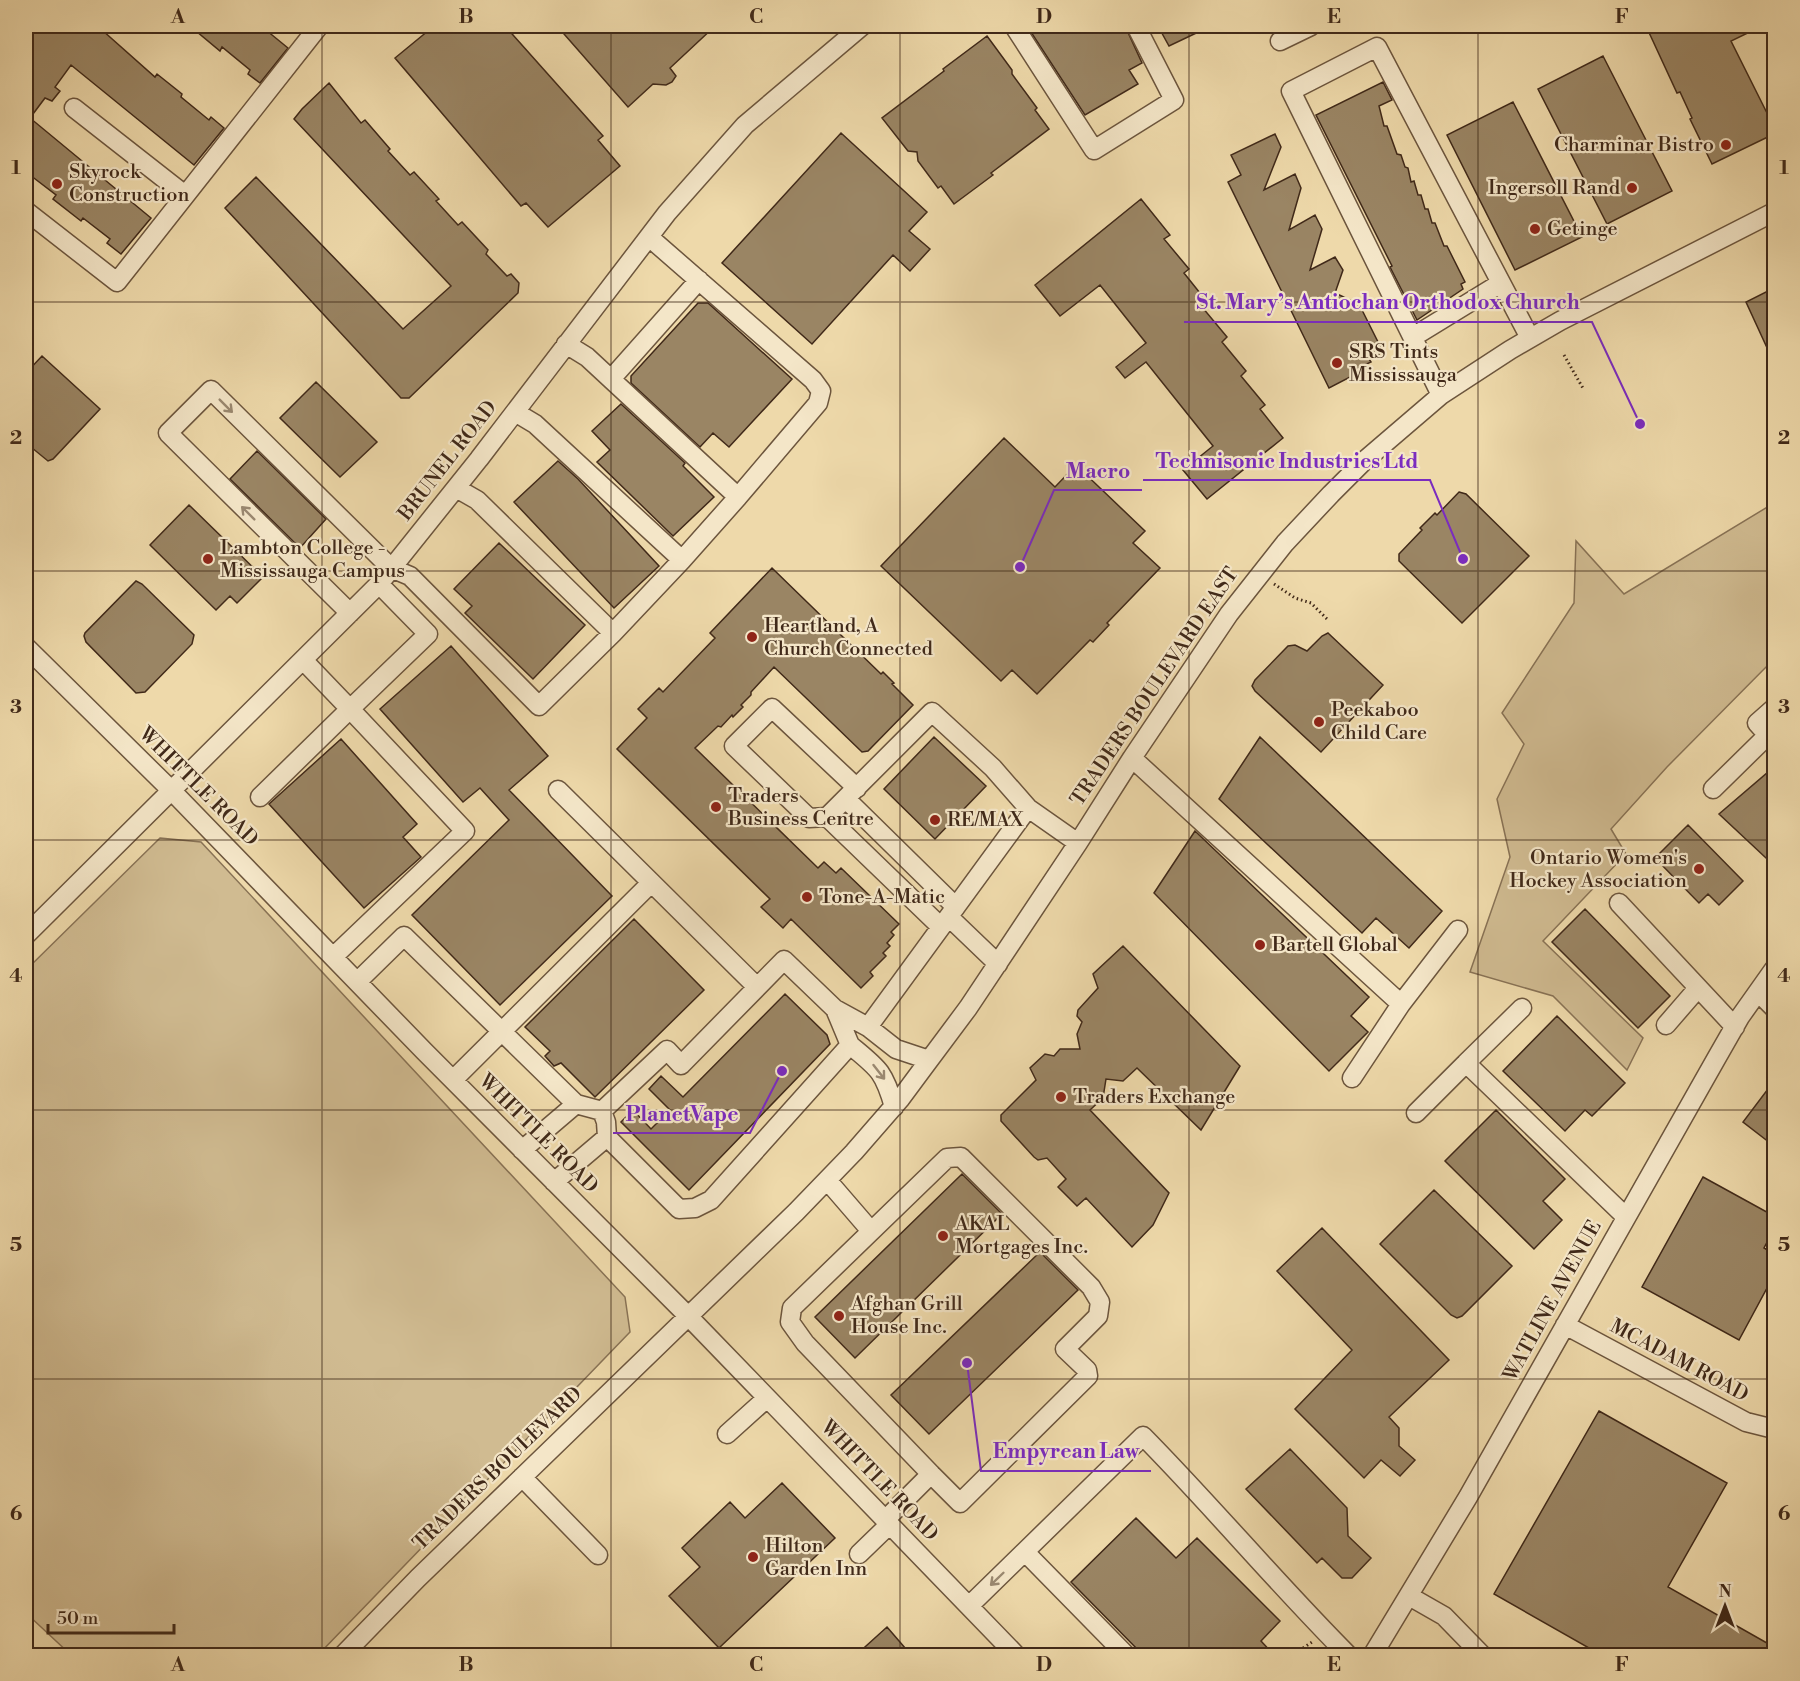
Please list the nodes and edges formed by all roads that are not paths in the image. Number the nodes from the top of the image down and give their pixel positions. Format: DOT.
graph roads {
  1 [pos="862,26"];
  2 [pos="1014,26"];
  3 [pos="1136,26"];
  4 [pos="1311,26"];
  5 [pos="316,27"];
  6 [pos="1280,41"];
  7 [pos="74,108"];
  8 [pos="185,195"];
  9 [pos="26,211"];
  10 [pos="1774,212"];
  11 [pos="649,237"];
  12 [pos="699,280"];
  13 [pos="1501,283"];
  14 [pos="1413,337"];
  15 [pos="1530,338"];
  16 [pos="566,344"];
  17 [pos="611,379"];
  18 [pos="1442,396"];
  19 [pos="514,412"];
  20 [pos="456,488"];
  21 [pos="738,497"];
  22 [pos="682,560"];
  23 [pos="391,568"];
  24 [pos="379,584"];
  25 [pos="350,613"];
  26 [pos="613,633"];
  27 [pos="26,647"];
  28 [pos="303,660"];
  29 [pos="1774,708"];
  30 [pos="350,709"];
  31 [pos="1771,739"];
  32 [pos="1132,758"];
  33 [pos="1713,789"];
  34 [pos="171,790"];
  35 [pos="558,790"];
  36 [pos="851,793"];
  37 [pos="260,797"];
  38 [pos="1028,808"];
  39 [pos="827,817"];
  40 [pos="1078,843"];
  41 [pos="651,883"];
  42 [pos="1619,903"];
  43 [pos="948,917"];
  44 [pos="1458,930"];
  45 [pos="26,935"];
  46 [pos="333,957"];
  47 [pos="998,964"];
  48 [pos="1774,969"];
  49 [pos="357,982"];
  50 [pos="757,987"];
  51 [pos="1698,988"];
  52 [pos="1758,992"];
  53 [pos="1401,1004"];
  54 [pos="1522,1008"];
  55 [pos="1774,1008"];
  56 [pos="835,1009"];
  57 [pos="1666,1025"];
  58 [pos="868,1026"];
  59 [pos="1735,1026"];
  60 [pos="502,1032"];
  61 [pos="850,1045"];
  62 [pos="929,1060"];
  63 [pos="1466,1063"];
  64 [pos="1352,1078"];
  65 [pos="453,1080"];
  66 [pos="576,1104"];
  67 [pos="894,1107"];
  68 [pos="602,1111"];
  69 [pos="1416,1113"];
  70 [pos="607,1137"];
  71 [pos="522,1150"];
  72 [pos="827,1180"];
  73 [pos="554,1182"];
  74 [pos="1626,1217"];
  75 [pos="871,1232"];
  76 [pos="688,1316"];
  77 [pos="1565,1325"];
  78 [pos="767,1398"];
  79 [pos="1774,1429"];
  80 [pos="727,1434"];
  81 [pos="931,1474"];
  82 [pos="522,1477"];
  83 [pos="888,1522"];
  84 [pos="1025,1552"];
  85 [pos="859,1554"];
  86 [pos="598,1555"];
  87 [pos="1409,1596"];
  88 [pos="969,1606"];
  89 [pos="342,1656"];
  90 [pos="1017,1656"];
  91 [pos="1127,1656"];
  92 [pos="1349,1656"];
  93 [pos="1372,1656"];
  94 [pos="1483,1656"];
  1 -- 11 [label="street, BRUNEL ROAD"];
  2 -- 3 [label="street"];
  4 -- 6 [label="street"];
  5 -- 8 [label="street"];
  7 -- 8 [label="street"];
  8 -- 9 [label="street"];
  10 -- 15 [label="street, TRADERS BOULEVARD EAST"];
  11 -- 12 [label="street"];
  11 -- 16 [label="street, BRUNEL ROAD"];
  12 -- 17 [label="street"];
  12 -- 21 [label="street"];
  13 -- 14 [label="street"];
  13 -- 14 [label="street"];
  13 -- 15 [label="street"];
  14 -- 18 [label="street"];
  15 -- 18 [label="street, TRADERS BOULEVARD EAST"];
  16 -- 17 [label="street"];
  16 -- 19 [label="street, BRUNEL ROAD"];
  17 -- 21 [label="street"];
  18 -- 32 [label="street, TRADERS BOULEVARD EAST"];
  19 -- 20 [label="street, BRUNEL ROAD"];
  19 -- 22 [label="street"];
  20 -- 23 [label="street, BRUNEL ROAD"];
  20 -- 26 [label="street"];
  21 -- 22 [label="street"];
  22 -- 26 [label="street"];
  23 -- 24 [label="street, BRUNEL ROAD"];
  25 -- 23 [label="street, one-way"];
  23 -- 26 [label="street"];
  24 -- 25 [label="street, BRUNEL ROAD"];
  24 -- 30 [label="street"];
  25 -- 28 [label="street, BRUNEL ROAD"];
  27 -- 34 [label="street, WHITTLE ROAD"];
  28 -- 30 [label="street"];
  28 -- 34 [label="street, BRUNEL ROAD"];
  29 -- 31 [label="street"];
  30 -- 37 [label="street"];
  30 -- 46 [label="street"];
  31 -- 33 [label="street"];
  32 -- 40 [label="street, TRADERS BOULEVARD EAST"];
  32 -- 53 [label="street"];
  34 -- 45 [label="street, BRUNEL ROAD"];
  34 -- 46 [label="street, WHITTLE ROAD"];
  35 -- 41 [label="street"];
  36 -- 38 [label="street"];
  36 -- 39 [label="street"];
  36 -- 39 [label="street"];
  36 -- 43 [label="street"];
  38 -- 40 [label="street"];
  38 -- 43 [label="street"];
  39 -- 43 [label="street"];
  40 -- 47 [label="street, TRADERS BOULEVARD EAST"];
  41 -- 50 [label="street"];
  41 -- 60 [label="street"];
  42 -- 51 [label="street"];
  43 -- 47 [label="street"];
  43 -- 58 [label="street"];
  44 -- 53 [label="street"];
  46 -- 49 [label="street, WHITTLE ROAD"];
  47 -- 62 [label="street, TRADERS BOULEVARD EAST"];
  48 -- 52 [label="street, WATLINE AVENUE"];
  49 -- 60 [label="street"];
  49 -- 65 [label="street, WHITTLE ROAD"];
  50 -- 56 [label="street"];
  50 -- 68 [label="street"];
  51 -- 57 [label="street"];
  51 -- 59 [label="street"];
  52 -- 55 [label="street"];
  52 -- 59 [label="street, WATLINE AVENUE"];
  53 -- 64 [label="street"];
  54 -- 63 [label="street"];
  56 -- 58 [label="street"];
  56 -- 61 [label="street"];
  58 -- 62 [label="street"];
  59 -- 74 [label="street, WATLINE AVENUE"];
  60 -- 65 [label="street"];
  60 -- 66 [label="street"];
  61 -- 67 [label="street, one-way"];
  61 -- 70 [label="street"];
  62 -- 67 [label="street, TRADERS BOULEVARD EAST"];
  63 -- 69 [label="street"];
  63 -- 74 [label="street"];
  65 -- 71 [label="street, WHITTLE ROAD"];
  66 -- 68 [label="street"];
  66 -- 71 [label="street"];
  67 -- 72 [label="street, TRADERS BOULEVARD EAST"];
  68 -- 70 [label="street"];
  70 -- 73 [label="street"];
  71 -- 73 [label="street, WHITTLE ROAD"];
  72 -- 75 [label="street"];
  72 -- 76 [label="street, TRADERS BOULEVARD EAST"];
  73 -- 76 [label="street, WHITTLE ROAD"];
  74 -- 77 [label="street, WATLINE AVENUE"];
  75 -- 81 [label="street"];
  75 -- 81 [label="street"];
  76 -- 78 [label="street, WHITTLE ROAD"];
  76 -- 82 [label="street, TRADERS BOULEVARD"];
  77 -- 79 [label="street, MCADAM ROAD"];
  77 -- 87 [label="street, WATLINE AVENUE"];
  78 -- 80 [label="street"];
  78 -- 83 [label="street, WHITTLE ROAD"];
  81 -- 83 [label="street"];
  82 -- 86 [label="street"];
  82 -- 89 [label="street, TRADERS BOULEVARD"];
  83 -- 85 [label="street"];
  83 -- 88 [label="street, WHITTLE ROAD"];
  84 -- 88 [label="street, one-way"];
  84 -- 91 [label="street"];
  84 -- 92 [label="street"];
  87 -- 93 [label="street, WATLINE AVENUE"];
  87 -- 94 [label="street"];
  88 -- 90 [label="street, WHITTLE ROAD"];
}
